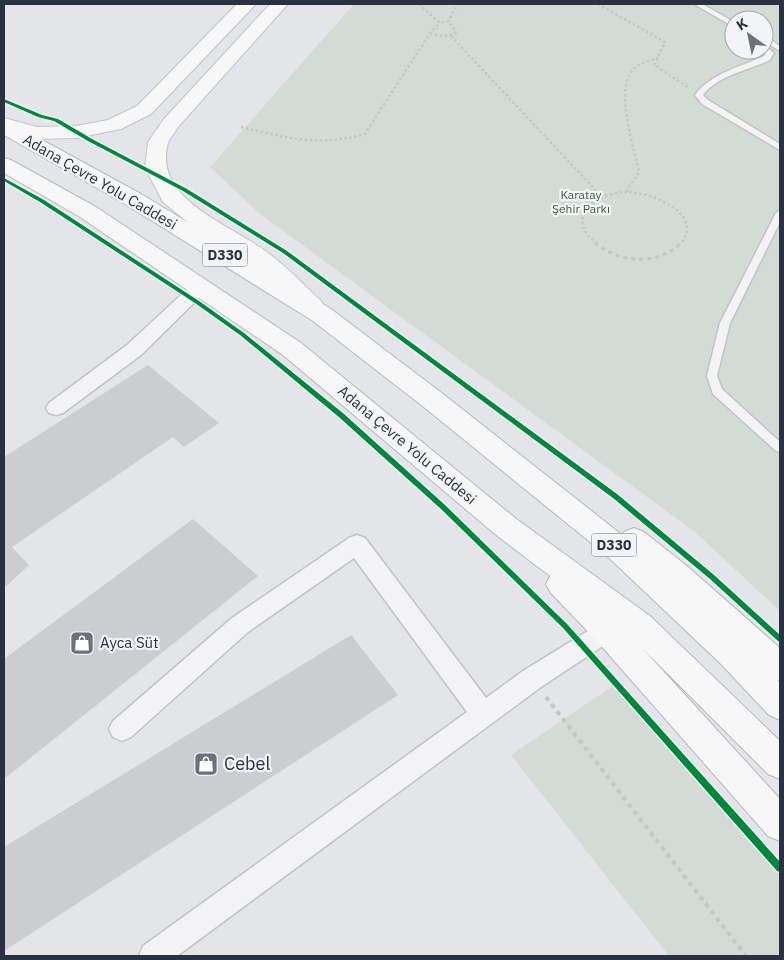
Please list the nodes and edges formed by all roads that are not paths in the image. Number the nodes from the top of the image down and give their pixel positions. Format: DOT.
graph roads {
  1 [pos="247,4"];
  2 [pos="279,4"];
  3 [pos="697,4"];
  4 [pos="708,4"];
  5 [pos="724,13"];
  6 [pos="724,19"];
  7 [pos="762,60"];
  8 [pos="4,125"];
  9 [pos="780,147"];
  10 [pos="4,164"];
  11 [pos="780,213"];
  12 [pos="201,286"];
  13 [pos="322,315"];
  14 [pos="434,401"];
  15 [pos="56,408"];
  16 [pos="780,448"];
  17 [pos="504,526"];
  18 [pos="607,630"];
  19 [pos="780,667"];
  20 [pos="780,704"];
  21 [pos="483,714"];
  22 [pos="122,729"];
  23 [pos="780,763"];
  24 [pos="780,824"];
  25 [pos="153,956"];
  1 -- 8 [label="main road"];
  2 -- 13 [label="main road"];
  3 -- 6 [label="lane"];
  4 -- 5 [label="lane"];
  7 -- 9 [label="lane"];
  8 -- 13 [label="main road, Adana Çevre Yolu Caddesi / D330"];
  10 -- 12 [label="main road, Adana Çevre Yolu Caddesi / D330"];
  11 -- 16 [label="lane"];
  12 -- 15 [label="street"];
  12 -- 17 [label="main road, Adana Çevre Yolu Caddesi / D330"];
  13 -- 14 [label="main road, Adana Çevre Yolu Caddesi / D330"];
  14 -- 19 [label="main road, D330"];
  14 -- 20 [label="main road, Adana Çevre Yolu Caddesi / D330"];
  17 -- 18 [label="main road, D330"];
  17 -- 23 [label="main road, Adana Çevre Yolu Caddesi / D330"];
  18 -- 21 [label="street"];
  18 -- 24 [label="main road, D330"];
  21 -- 22 [label="street"];
  21 -- 25 [label="street"];
}
